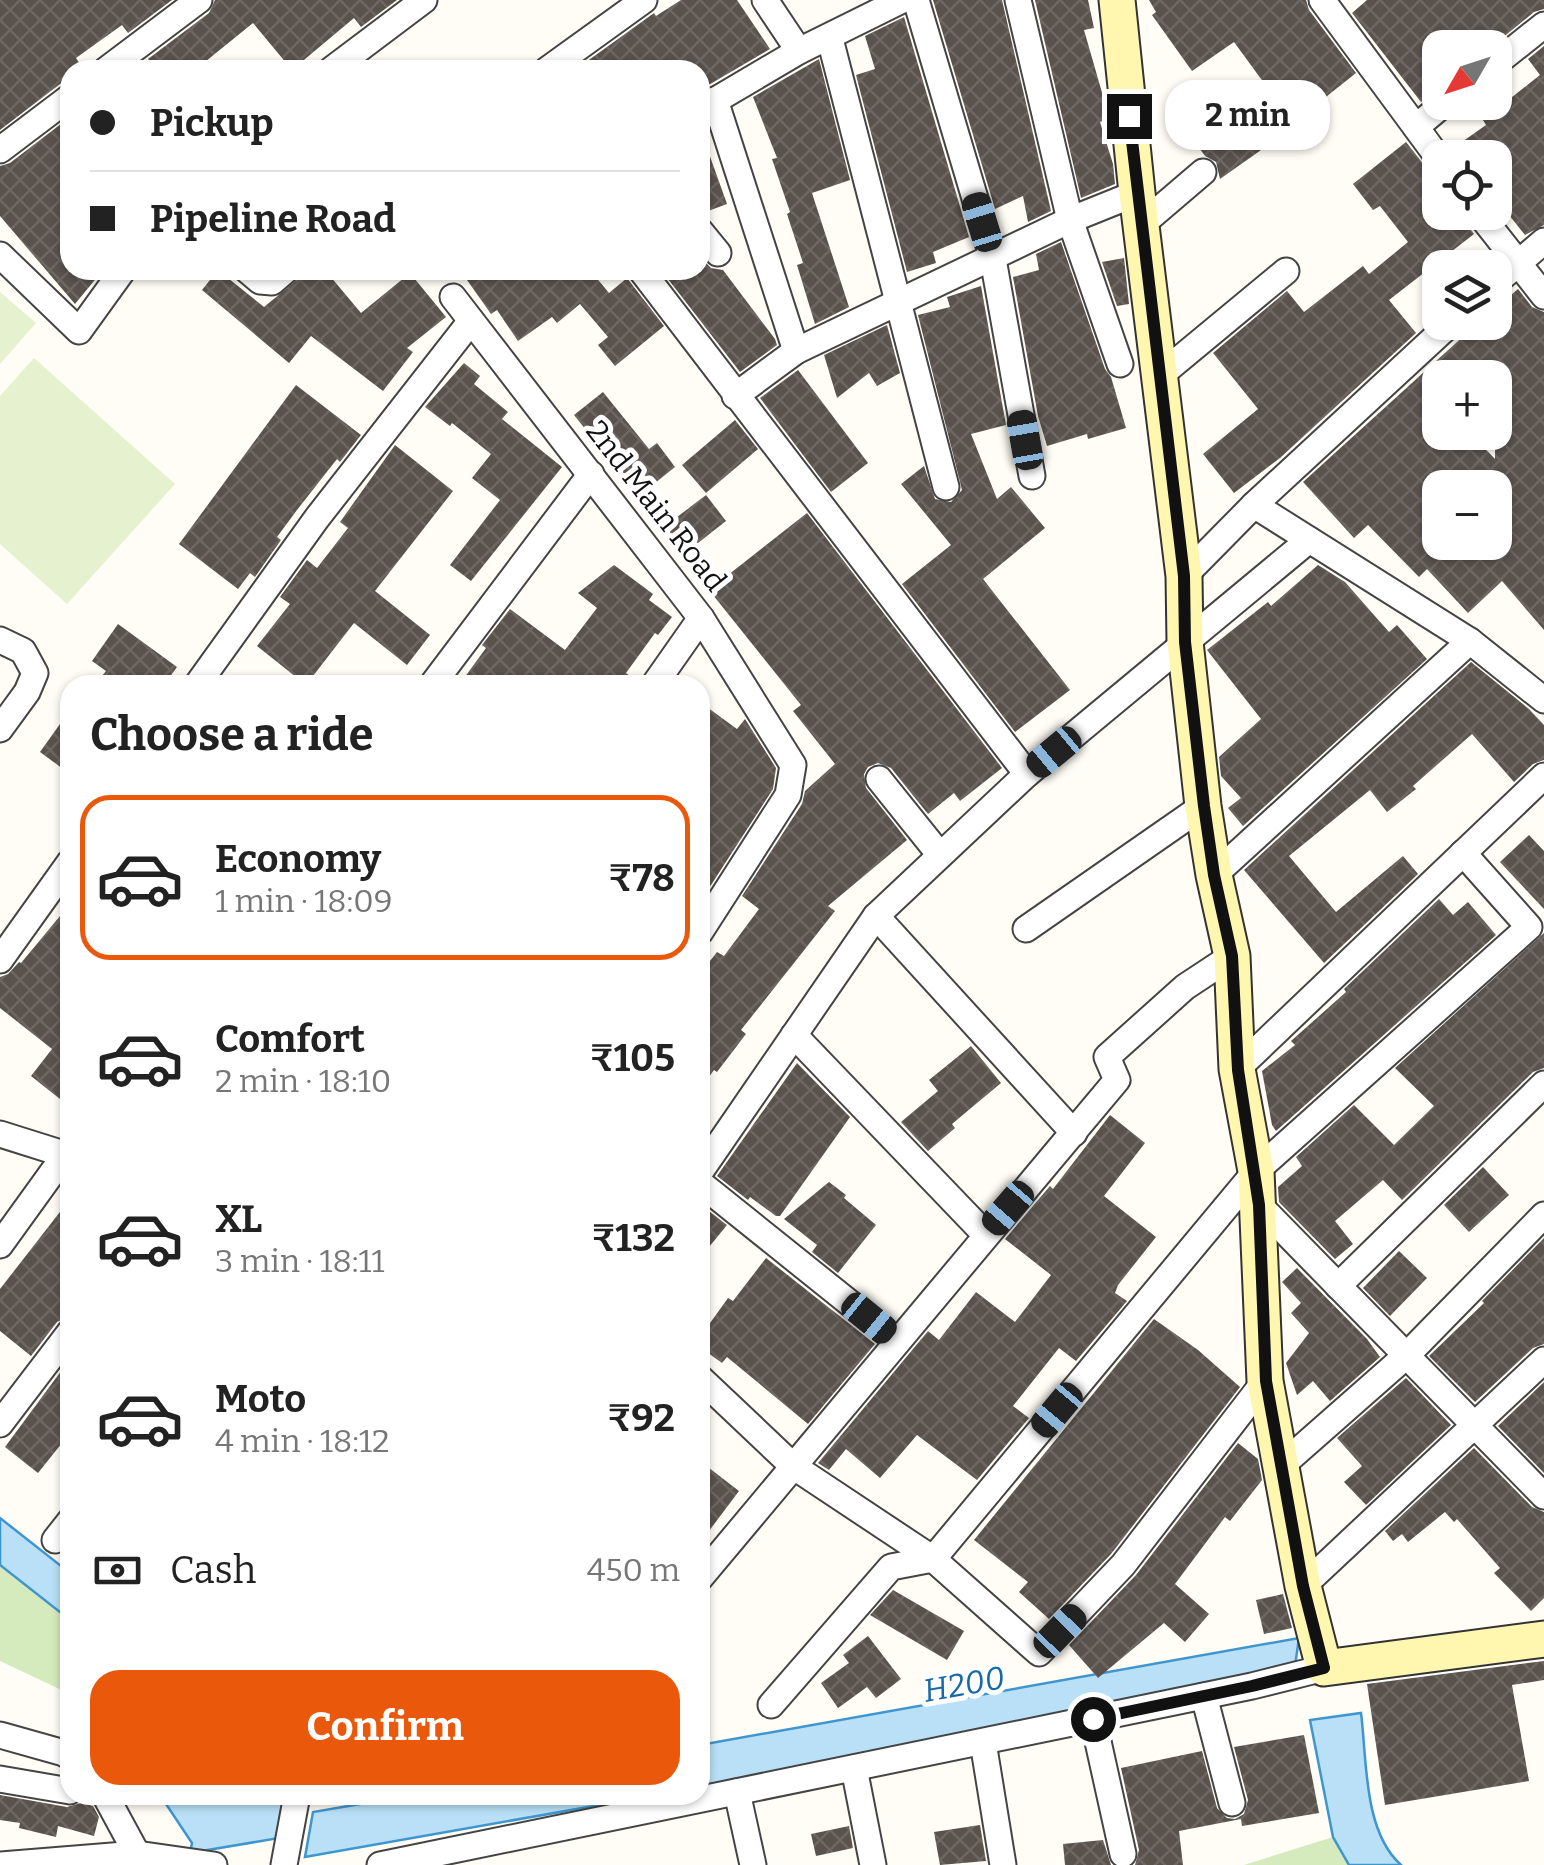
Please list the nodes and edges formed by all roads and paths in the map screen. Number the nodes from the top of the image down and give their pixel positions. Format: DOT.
graph roads {
  1 [pos="199,0"];
  2 [pos="424,0"];
  3 [pos="644,0"];
  4 [pos="765,0"];
  5 [pos="902,0"];
  6 [pos="916,0"];
  7 [pos="1018,0"];
  8 [pos="1118,0"];
  9 [pos="1322,0"];
  10 [pos="1544,25"];
  11 [pos="830,38"];
  12 [pos="1512,50"];
  13 [pos="799,52"];
  14 [pos="119,60"];
  15 [pos="344,60"];
  16 [pos="561,60"];
  17 [pos="710,103"];
  18 [pos="60,105"];
  19 [pos="710,110"];
  20 [pos="1424,120"];
  21 [pos="1416,127"];
  22 [pos="1425,140"];
  23 [pos="0,150"];
  24 [pos="1203,172"];
  25 [pos="1138,209"];
  26 [pos="1070,220"];
  27 [pos="1491,230"];
  28 [pos="1544,241"];
  29 [pos="710,243"];
  30 [pos="718,253"];
  31 [pos="0,254"];
  32 [pos="993,258"];
  33 [pos="1516,264"];
  34 [pos="1512,268"];
  35 [pos="1286,271"];
  36 [pos="116,280"];
  37 [pos="649,280"];
  38 [pos="1544,296"];
  39 [pos="454,297"];
  40 [pos="900,300"];
  41 [pos="471,321"];
  42 [pos="1433,340"];
  43 [pos="796,351"];
  44 [pos="1120,364"];
  45 [pos="1158,376"];
  46 [pos="735,396"];
  47 [pos="591,474"];
  48 [pos="1032,476"];
  49 [pos="946,487"];
  50 [pos="1254,505"];
  51 [pos="1309,540"];
  52 [pos="1184,576"];
  53 [pos="701,618"];
  54 [pos="0,640"];
  55 [pos="1470,641"];
  56 [pos="1185,642"];
  57 [pos="204,675"];
  58 [pos="440,675"];
  59 [pos="661,675"];
  60 [pos="1544,700"];
  61 [pos="0,729"];
  62 [pos="1027,774"];
  63 [pos="1544,776"];
  64 [pos="879,779"];
  65 [pos="1204,806"];
  66 [pos="1464,854"];
  67 [pos="940,855"];
  68 [pos="1214,875"];
  69 [pos="60,876"];
  70 [pos="710,916"];
  71 [pos="876,916"];
  72 [pos="1026,929"];
  73 [pos="1232,956"];
  74 [pos="0,960"];
  75 [pos="794,1035"];
  76 [pos="1238,1070"];
  77 [pos="1544,1084"];
  78 [pos="1074,1133"];
  79 [pos="0,1134"];
  80 [pos="60,1150"];
  81 [pos="710,1157"];
  82 [pos="60,1164"];
  83 [pos="1257,1188"];
  84 [pos="710,1191"];
  85 [pos="1544,1215"];
  86 [pos="986,1234"];
  87 [pos="0,1246"];
  88 [pos="1338,1286"];
  89 [pos="897,1341"];
  90 [pos="60,1345"];
  91 [pos="1406,1356"];
  92 [pos="1544,1360"];
  93 [pos="1266,1381"];
  94 [pos="710,1387"];
  95 [pos="0,1424"];
  96 [pos="1474,1424"];
  97 [pos="793,1466"];
  98 [pos="1282,1466"];
  99 [pos="1544,1496"];
  100 [pos="934,1559"];
  101 [pos="710,1566"];
  102 [pos="1303,1586"];
  103 [pos="1544,1639"];
  104 [pos="1324,1668"];
  105 [pos="1204,1696"];
  106 [pos="771,1704"];
  107 [pos="1093,1719"];
  108 [pos="0,1734"];
  109 [pos="983,1742"];
  110 [pos="60,1751"];
  111 [pos="854,1768"];
  112 [pos="0,1779"];
  113 [pos="60,1789"];
  114 [pos="737,1792"];
  115 [pos="710,1798"];
  116 [pos="1232,1803"];
  117 [pos="107,1805"];
  118 [pos="295,1805"];
  119 [pos="673,1805"];
  120 [pos="136,1854"];
  121 [pos="1123,1854"];
  122 [pos="0,1865"];
  123 [pos="214,1865"];
  124 [pos="284,1865"];
  125 [pos="380,1865"];
  126 [pos="754,1865"];
  127 [pos="874,1865"];
  128 [pos="1003,1865"];
  1 -- 14 [label="street"];
  2 -- 15 [label="street"];
  3 -- 16 [label="street"];
  4 -- 13 [label="street"];
  5 -- 11 [label="street"];
  6 -- 32 [label="street"];
  7 -- 26 [label="street"];
  8 -- 25 [label="street"];
  9 -- 21 [label="street"];
  10 -- 12 [label="street"];
  11 -- 13 [label="street"];
  11 -- 40 [label="street"];
  13 -- 17 [label="street"];
  18 -- 23 [label="street"];
  19 -- 43 [label="street"];
  20 -- 21 [label="street"];
  21 -- 22 [label="street"];
  24 -- 25 [label="street"];
  25 -- 26 [label="street"];
  25 -- 45 [label="street"];
  26 -- 32 [label="street"];
  26 -- 44 [label="street"];
  27 -- 33 [label="street"];
  28 -- 33 [label="street"];
  29 -- 30 [label="street"];
  31 -- 36 [label="street"];
  32 -- 40 [label="street"];
  32 -- 48 [label="street"];
  33 -- 34 [label="street"];
  33 -- 38 [label="street"];
  35 -- 45 [label="street"];
  37 -- 46 [label="street"];
  39 -- 41 [label="street, 2nd Main Road"];
  40 -- 43 [label="street"];
  40 -- 49 [label="street"];
  41 -- 47 [label="street, 2nd Main Road"];
  41 -- 57 [label="street"];
  42 -- 50 [label="street"];
  43 -- 46 [label="street"];
  45 -- 52 [label="street"];
  46 -- 62 [label="street"];
  47 -- 53 [label="street, 2nd Main Road"];
  47 -- 58 [label="street"];
  50 -- 51 [label="street"];
  50 -- 52 [label="street"];
  51 -- 55 [label="street"];
  51 -- 56 [label="street"];
  52 -- 56 [label="street"];
  53 -- 59 [label="street"];
  53 -- 70 [label="street, 2nd Main Road"];
  54 -- 61 [label="street"];
  55 -- 60 [label="street"];
  55 -- 68 [label="street"];
  56 -- 62 [label="street"];
  56 -- 65 [label="street"];
  62 -- 67 [label="street"];
  63 -- 66 [label="street"];
  64 -- 67 [label="street"];
  65 -- 68 [label="street"];
  65 -- 72 [label="street"];
  66 -- 76 [label="street"];
  66 -- 83 [label="street"];
  67 -- 71 [label="street"];
  68 -- 73 [label="street"];
  69 -- 74 [label="street"];
  71 -- 75 [label="street"];
  71 -- 78 [label="street"];
  73 -- 76 [label="street"];
  73 -- 78 [label="street"];
  75 -- 81 [label="street"];
  75 -- 86 [label="street"];
  76 -- 83 [label="street"];
  77 -- 88 [label="street"];
  78 -- 86 [label="street"];
  79 -- 80 [label="street"];
  82 -- 87 [label="street"];
  83 -- 88 [label="street"];
  83 -- 93 [label="street"];
  83 -- 100 [label="street"];
  84 -- 89 [label="street"];
  85 -- 91 [label="street"];
  86 -- 89 [label="street"];
  88 -- 91 [label="street"];
  89 -- 97 [label="street"];
  90 -- 95 [label="street"];
  91 -- 96 [label="street"];
  91 -- 98 [label="street"];
  92 -- 96 [label="street"];
  93 -- 98 [label="street"];
  93 -- 100 [label="street"];
  94 -- 97 [label="street"];
  96 -- 99 [label="street"];
  96 -- 102 [label="street"];
  97 -- 100 [label="street"];
  97 -- 101 [label="street"];
  98 -- 102 [label="street"];
  100 -- 106 [label="street"];
  102 -- 104 [label="street"];
  103 -- 104 [label="street"];
  104 -- 105 [label="street"];
  105 -- 107 [label="street"];
  105 -- 116 [label="street"];
  107 -- 109 [label="street"];
  107 -- 121 [label="street"];
  108 -- 110 [label="street"];
  109 -- 111 [label="street"];
  109 -- 128 [label="street"];
  111 -- 114 [label="street"];
  111 -- 127 [label="street"];
  112 -- 113 [label="street"];
  114 -- 115 [label="street"];
  114 -- 126 [label="street"];
  117 -- 120 [label="street"];
  118 -- 124 [label="street"];
  119 -- 125 [label="street"];
  120 -- 122 [label="street"];
  120 -- 123 [label="street"];
}
